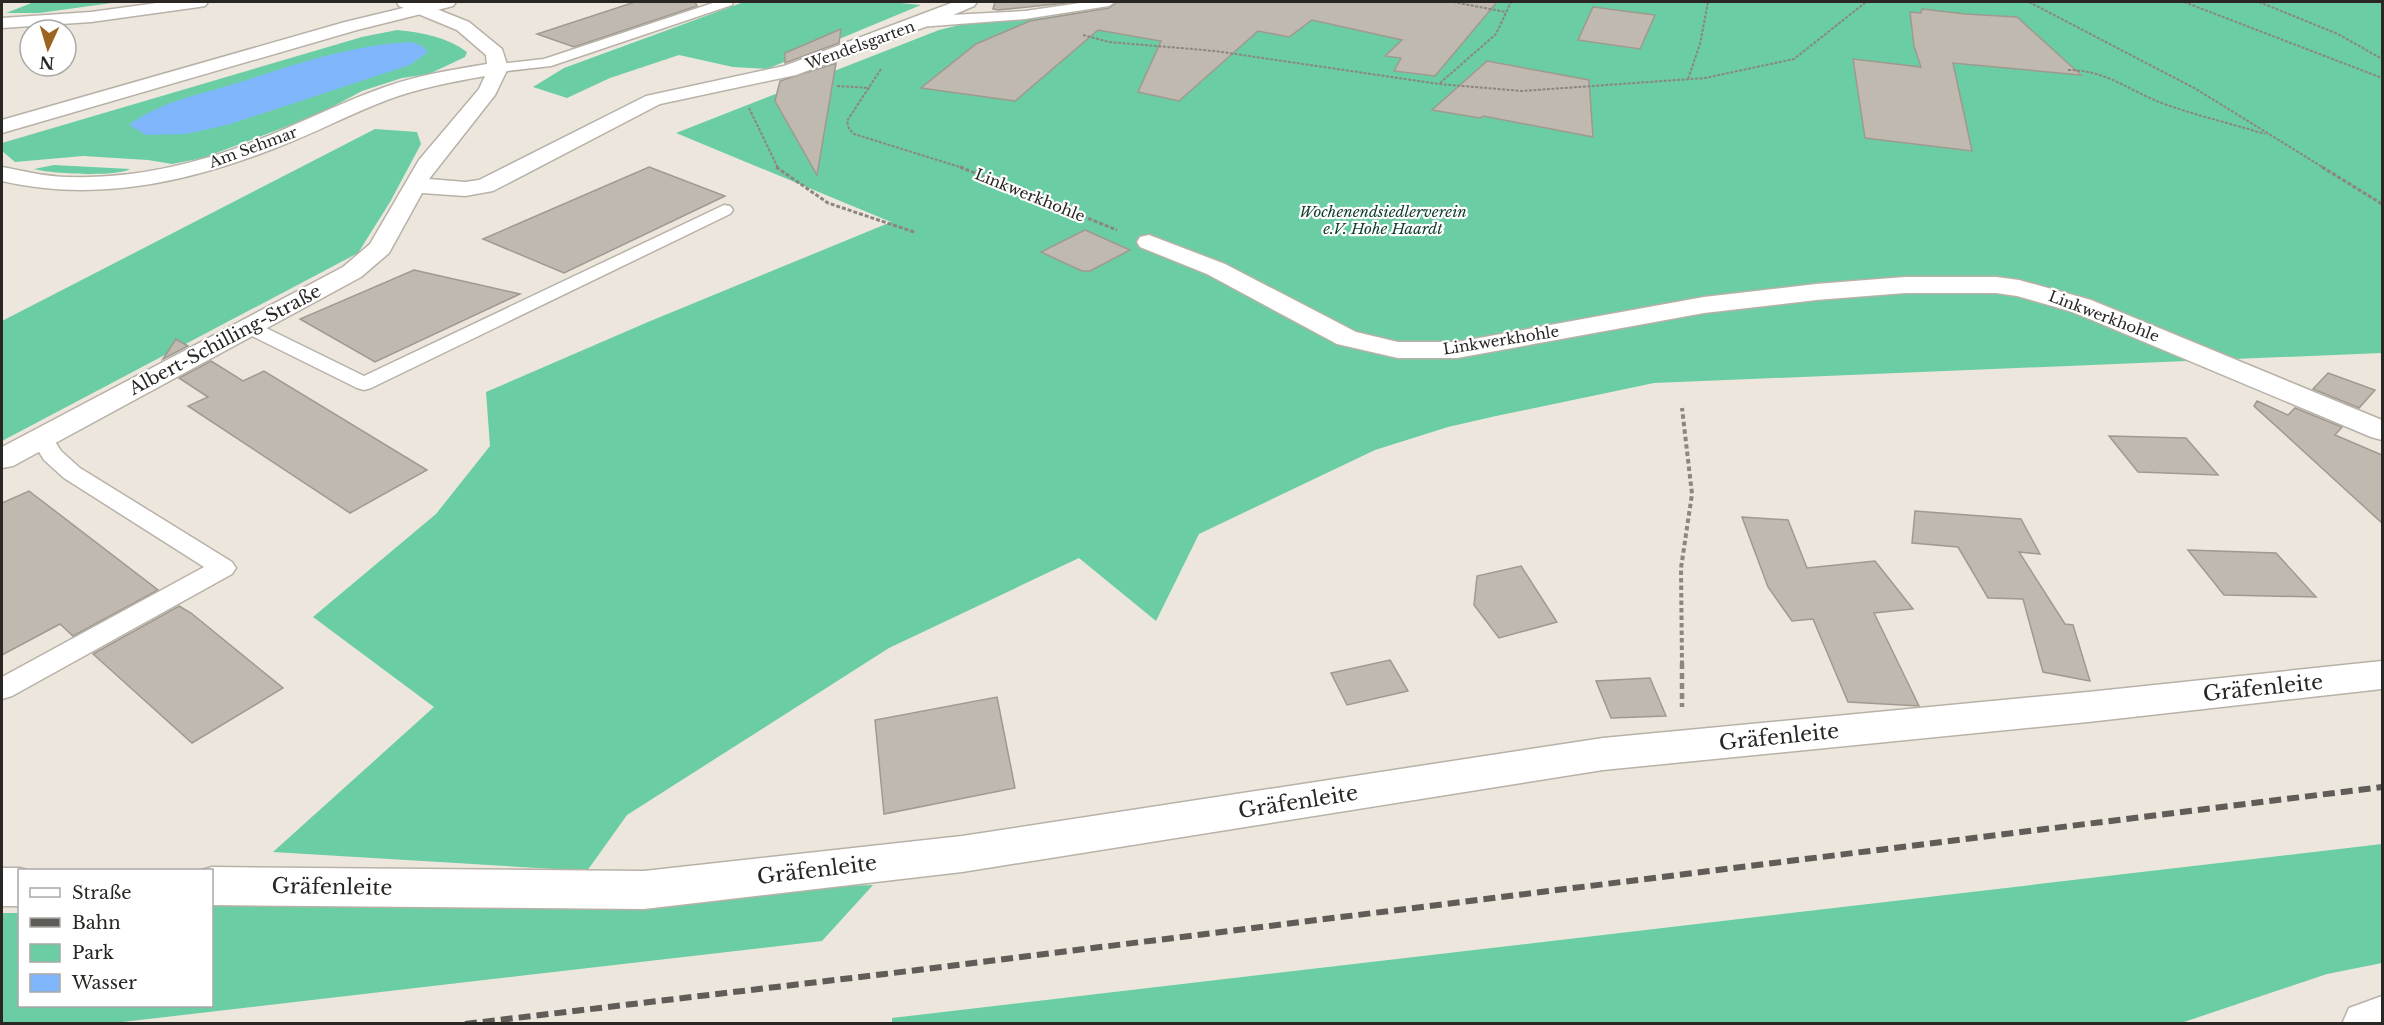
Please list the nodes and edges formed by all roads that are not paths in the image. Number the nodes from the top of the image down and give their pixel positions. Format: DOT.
graph roads {
  1 [pos="199,2"];
  2 [pos="447,2"];
  3 [pos="727,2"];
  4 [pos="968,2"];
  5 [pos="1109,2"];
  6 [pos="413,5"];
  7 [pos="2,23"];
  8 [pos="919,23"];
  9 [pos="498,68"];
  10 [pos="2,127"];
  11 [pos="2,174"];
  12 [pos="414,185"];
  13 [pos="724,210"];
  14 [pos="1149,243"];
  15 [pos="249,327"];
  16 [pos="2382,431"];
  17 [pos="41,437"];
  18 [pos="2,459"];
  19 [pos="2382,675"];
  20 [pos="2,689"];
  21 [pos="213,886"];
  22 [pos="2,887"];
  23 [pos="18,887"];
  24 [pos="2382,1019"];
  25 [pos="2366,1023"];
  1 -- 7 [label="street"];
  2 -- 6 [label="street"];
  3 -- 9 [label="lane"];
  4 -- 8 [label="street, Wendelsgarten"];
  5 -- 8 [label="lane"];
  6 -- 9 [label="street"];
  6 -- 10 [label="street"];
  8 -- 12 [label="street, Wendelsgarten"];
  9 -- 11 [label="street, Am Sehmar"];
  9 -- 12 [label="street, Albert-Schilling-Straße"];
  12 -- 15 [label="street, Albert-Schilling-Straße"];
  13 -- 15 [label="lane"];
  14 -- 16 [label="street, Linkwerkhohle"];
  15 -- 17 [label="street, Albert-Schilling-Straße"];
  17 -- 18 [label="street, Albert-Schilling-Straße"];
  17 -- 20 [label="lane"];
  19 -- 21 [label="street, Gräfenleite"];
  22 -- 23 [label="street"];
  24 -- 25 [label="street"];
}
